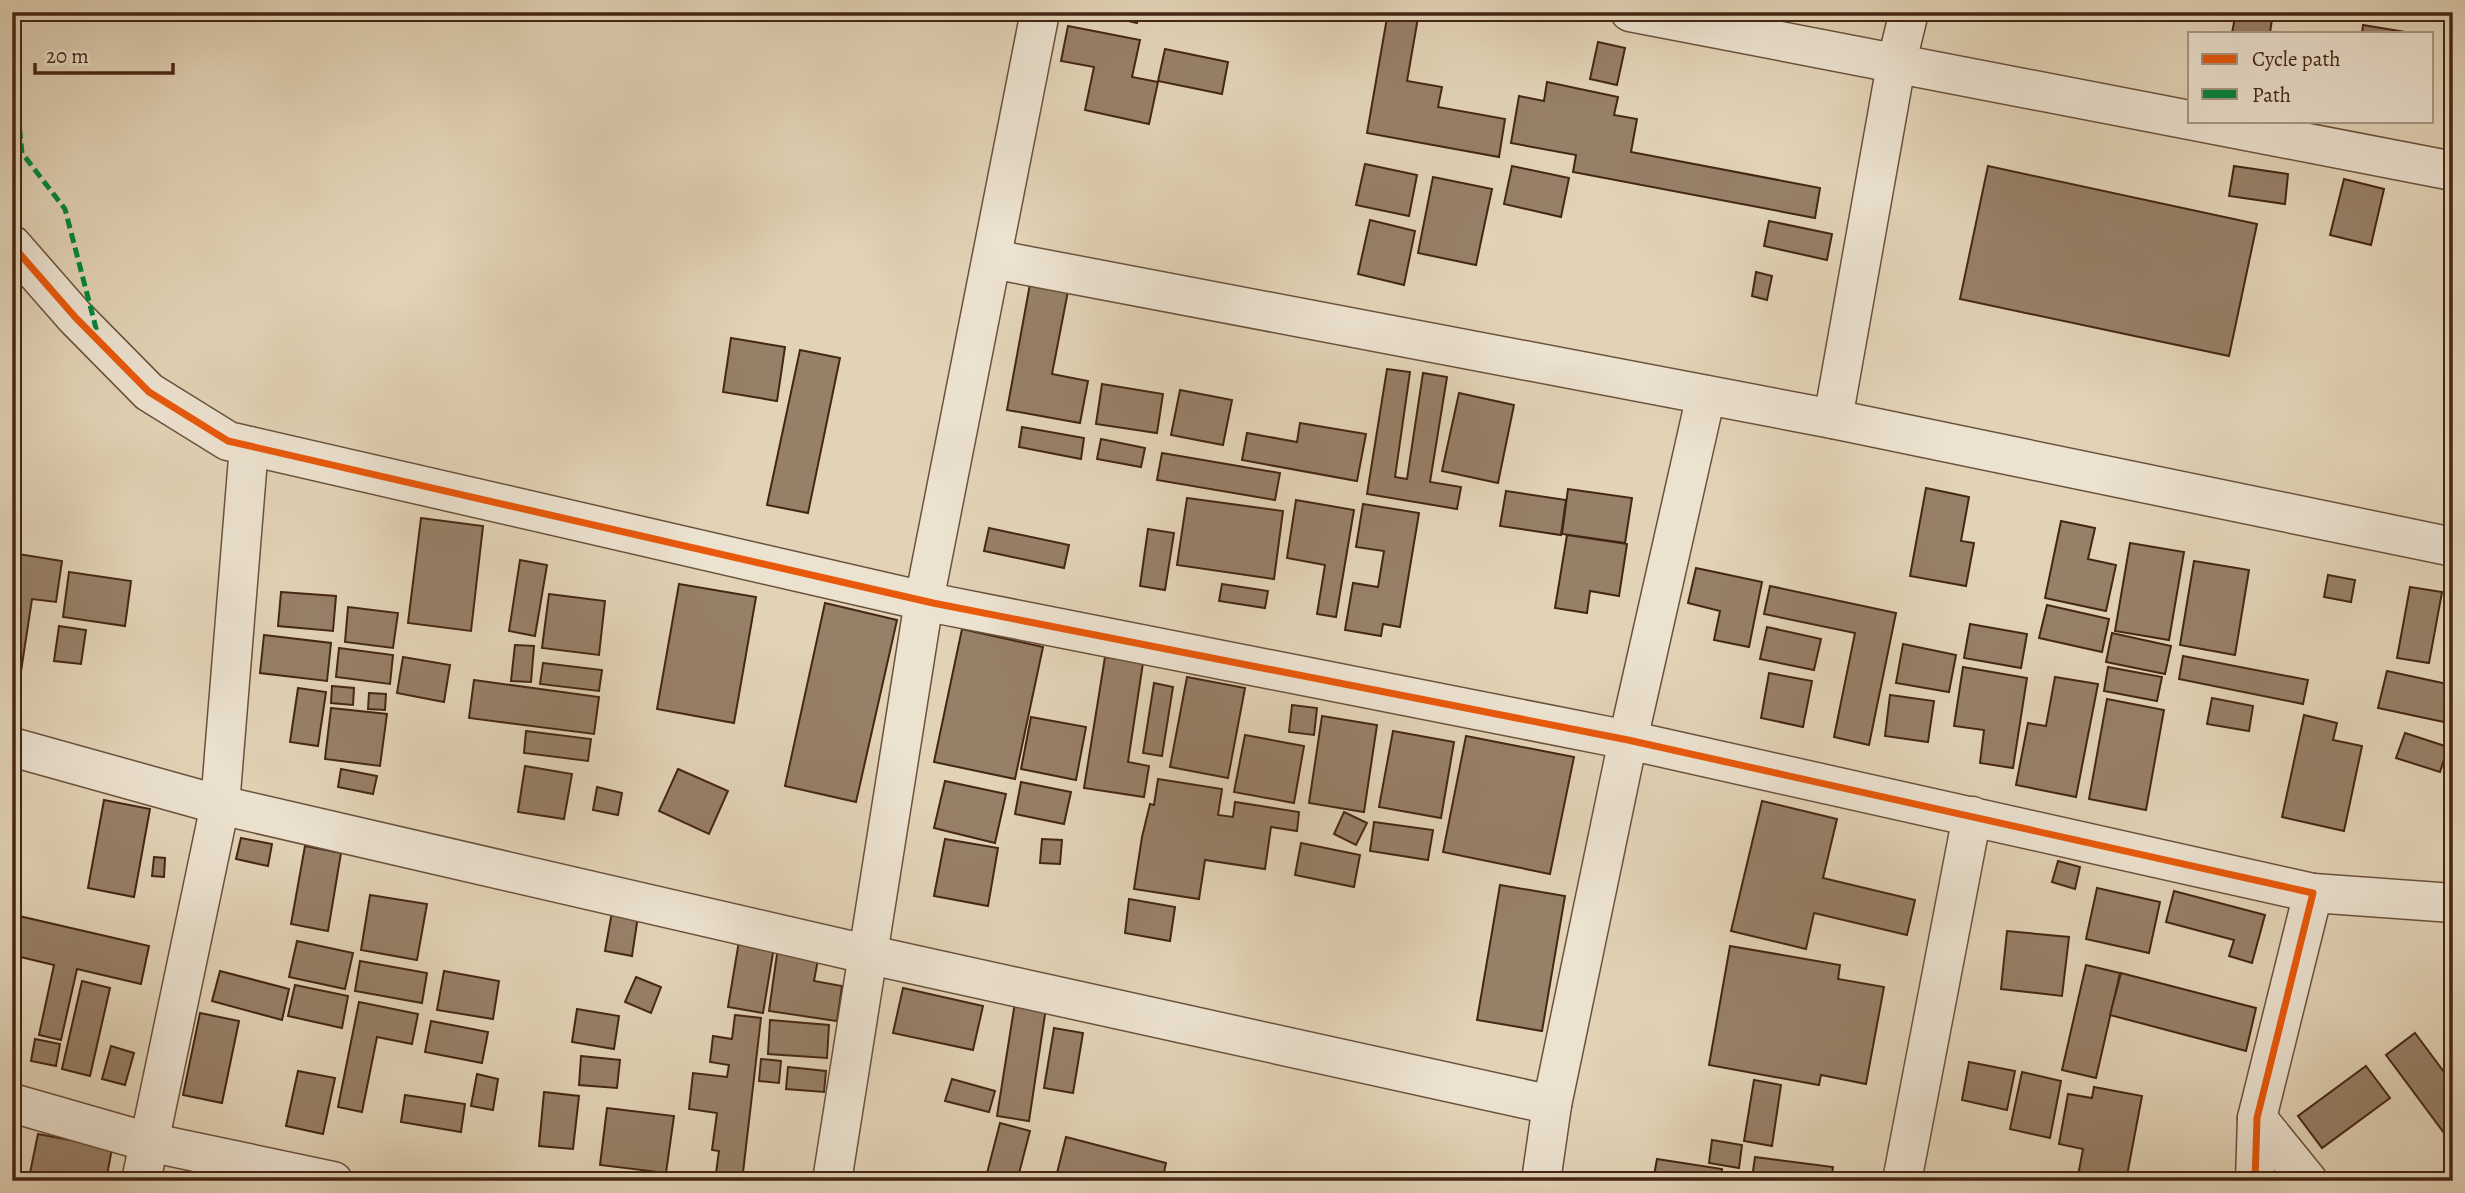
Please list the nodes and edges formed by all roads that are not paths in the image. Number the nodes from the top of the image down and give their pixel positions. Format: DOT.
graph roads {
  1 [pos="1040,12"];
  2 [pos="1630,12"];
  3 [pos="1909,12"];
  4 [pos="1896,65"];
  5 [pos="2188,121"];
  6 [pos="2196,122"];
  7 [pos="2453,171"];
  8 [pos="12,245"];
  9 [pos="992,259"];
  10 [pos="1706,395"];
  11 [pos="1833,419"];
  12 [pos="249,446"];
  13 [pos="2453,547"];
  14 [pos="924,601"];
  15 [pos="1628,740"];
  16 [pos="12,747"];
  17 [pos="220,806"];
  18 [pos="1972,816"];
  19 [pos="2313,893"];
  20 [pos="2453,903"];
  21 [pos="866,954"];
  22 [pos="12,1103"];
  23 [pos="1552,1105"];
  24 [pos="2258,1118"];
  25 [pos="148,1142"];
  26 [pos="141,1181"];
  27 [pos="333,1181"];
  28 [pos="832,1181"];
  29 [pos="1541,1181"];
  30 [pos="1902,1181"];
  31 [pos="2255,1181"];
  32 [pos="2308,1181"];
  1 -- 9 [label="street"];
  2 -- 4 [label="street"];
  3 -- 4 [label="street"];
  4 -- 5 [label="street"];
  4 -- 11 [label="street"];
  6 -- 7 [label="street"];
  8 -- 12 [label="street"];
  9 -- 10 [label="street"];
  9 -- 14 [label="street"];
  10 -- 11 [label="street"];
  10 -- 15 [label="street"];
  11 -- 13 [label="street"];
  12 -- 14 [label="street"];
  12 -- 17 [label="street"];
  14 -- 15 [label="street"];
  14 -- 21 [label="street"];
  15 -- 18 [label="street"];
  15 -- 23 [label="street"];
  16 -- 17 [label="street"];
  17 -- 21 [label="street"];
  17 -- 25 [label="street"];
  18 -- 19 [label="street"];
  18 -- 30 [label="street"];
  19 -- 20 [label="street"];
  19 -- 24 [label="street"];
  21 -- 23 [label="street"];
  21 -- 28 [label="street"];
  22 -- 25 [label="street"];
  23 -- 29 [label="street"];
  24 -- 31 [label="street"];
  24 -- 32 [label="street"];
  25 -- 26 [label="street"];
  25 -- 27 [label="street"];
}
